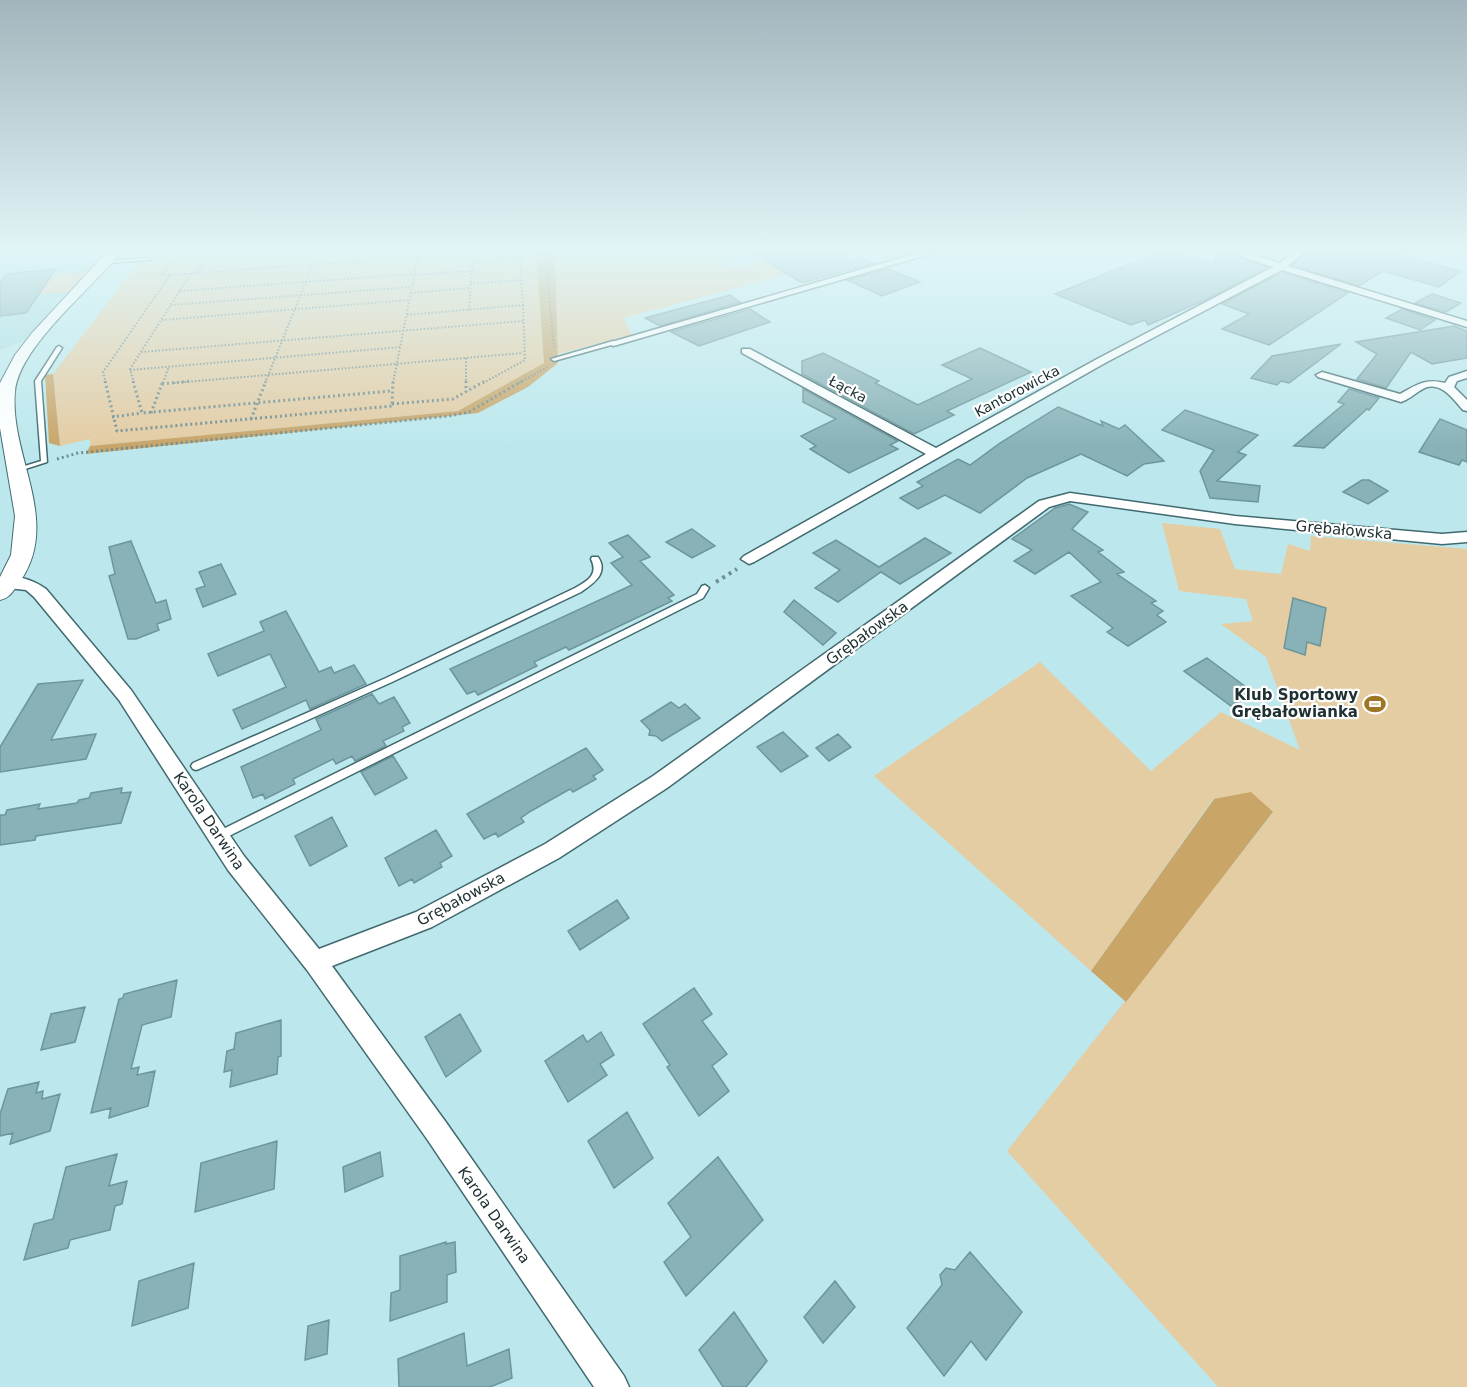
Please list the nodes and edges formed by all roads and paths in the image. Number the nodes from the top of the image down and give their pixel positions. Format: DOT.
graph roads {
  1 [pos="55,317"];
  2 [pos="141,317"];
  3 [pos="163,317"];
  4 [pos="201,317"];
  5 [pos="292,317"];
  6 [pos="407,317"];
  7 [pos="523,317"];
  8 [pos="550,317"];
  9 [pos="705,317"];
  10 [pos="1188,317"];
  11 [pos="1443,317"];
  12 [pos="161,320"];
  13 [pos="523,321"];
  14 [pos="1467,324"];
  15 [pos="404,330"];
  16 [pos="283,340"];
  17 [pos="613,343"];
  18 [pos="401,347"];
  19 [pos="59,348"];
  20 [pos="24,351"];
  21 [pos="746,351"];
  22 [pos="141,352"];
  23 [pos="523,352"];
  24 [pos="4,354"];
  25 [pos="276,357"];
  26 [pos="466,358"];
  27 [pos="554,359"];
  28 [pos="398,364"];
  29 [pos="169,366"];
  30 [pos="130,370"];
  31 [pos="1467,374"];
  32 [pos="269,375"];
  33 [pos="1322,375"];
  34 [pos="162,384"];
  35 [pos="1448,387"];
  36 [pos="391,391"];
  37 [pos="466,393"];
  38 [pos="258,403"];
  39 [pos="392,404"];
  40 [pos="1467,407"];
  41 [pos="142,413"];
  42 [pos="151,413"];
  43 [pos="112,417"];
  44 [pos="251,419"];
  45 [pos="935,453"];
  46 [pos="44,462"];
  47 [pos="17,470"];
  48 [pos="1467,537"];
  49 [pos="749,559"];
  50 [pos="595,560"];
  51 [pos="708,587"];
  52 [pos="4,588"];
  53 [pos="196,766"];
  54 [pos="218,837"];
  55 [pos="315,962"];
  56 [pos="612,1387"];
  1 -- 20 [label="street, Karola Darwina"];
  2 -- 43 [label="path"];
  3 -- 12 [label="path"];
  4 -- 12 [label="path"];
  5 -- 16 [label="path"];
  6 -- 15 [label="path"];
  7 -- 13 [label="path"];
  8 -- 27 [label="path"];
  9 -- 17 [label="street"];
  10 -- 45 [label="street, Kantorowicka"];
  11 -- 14 [label="street"];
  12 -- 22 [label="path"];
  13 -- 15 [label="path"];
  13 -- 23 [label="path"];
  15 -- 16 [label="path"];
  15 -- 18 [label="path"];
  16 -- 22 [label="path"];
  16 -- 25 [label="path"];
  17 -- 27 [label="lane"];
  18 -- 25 [label="path"];
  18 -- 28 [label="path"];
  19 -- 46 [label="lane"];
  20 -- 24 [label="street"];
  20 -- 47 [label="street, Karola Darwina"];
  21 -- 45 [label="street, Łącka"];
  22 -- 30 [label="path"];
  23 -- 26 [label="path"];
  23 -- 37 [label="path"];
  25 -- 29 [label="path"];
  25 -- 32 [label="path"];
  26 -- 28 [label="path"];
  26 -- 37 [label="path"];
  27 -- 46 [label="path"];
  28 -- 32 [label="path"];
  28 -- 36 [label="path"];
  29 -- 30 [label="path"];
  29 -- 34 [label="path"];
  30 -- 41 [label="path"];
  31 -- 35 [label="street"];
  32 -- 34 [label="path"];
  32 -- 38 [label="path"];
  33 -- 35 [label="street"];
  34 -- 42 [label="path"];
  35 -- 40 [label="street"];
  36 -- 38 [label="path"];
  36 -- 39 [label="path"];
  37 -- 39 [label="path"];
  38 -- 42 [label="path"];
  38 -- 44 [label="path"];
  39 -- 44 [label="path"];
  41 -- 42 [label="path"];
  41 -- 43 [label="path"];
  43 -- 44 [label="path"];
  45 -- 49 [label="street, Kantorowicka"];
  46 -- 47 [label="lane"];
  47 -- 52 [label="street, Karola Darwina"];
  48 -- 55 [label="street, Grębałowska"];
  49 -- 51 [label="path"];
  50 -- 53 [label="lane"];
  51 -- 54 [label="lane"];
  52 -- 54 [label="street, Karola Darwina"];
  54 -- 55 [label="street, Karola Darwina"];
  55 -- 56 [label="street, Karola Darwina"];
}
